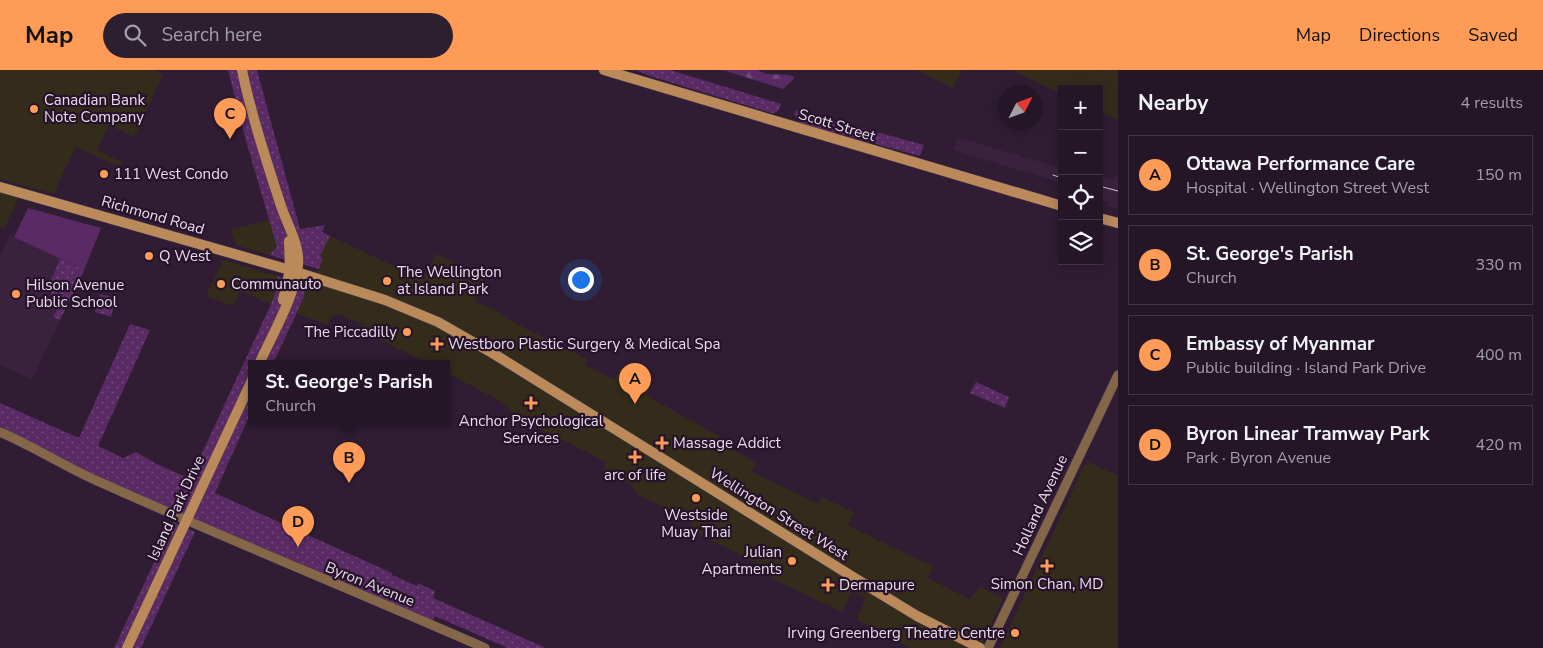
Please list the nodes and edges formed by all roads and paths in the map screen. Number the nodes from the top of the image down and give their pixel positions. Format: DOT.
graph roads {
  1 [pos="242,70"];
  2 [pos="604,70"];
  3 [pos="0,187"];
  4 [pos="1058,205"];
  5 [pos="1103,219"];
  6 [pos="1118,223"];
  7 [pos="294,271"];
  8 [pos="261,360"];
  9 [pos="1118,375"];
  10 [pos="248,388"];
  11 [pos="0,432"];
  12 [pos="186,520"];
  13 [pos="127,648"];
  14 [pos="485,648"];
  15 [pos="980,648"];
  16 [pos="988,648"];
  1 -- 7 [label="main road"];
  2 -- 4 [label="main road, Scott Street"];
  3 -- 7 [label="main road, Richmond Road"];
  5 -- 6 [label="main road"];
  7 -- 8 [label="main road"];
  7 -- 15 [label="main road, Wellington Street West"];
  9 -- 16 [label="street, Holland Avenue"];
  10 -- 12 [label="main road, Island Park Drive"];
  11 -- 12 [label="street, Byron Avenue"];
  12 -- 13 [label="main road, Island Park Drive"];
  12 -- 14 [label="street, Byron Avenue"];
}
